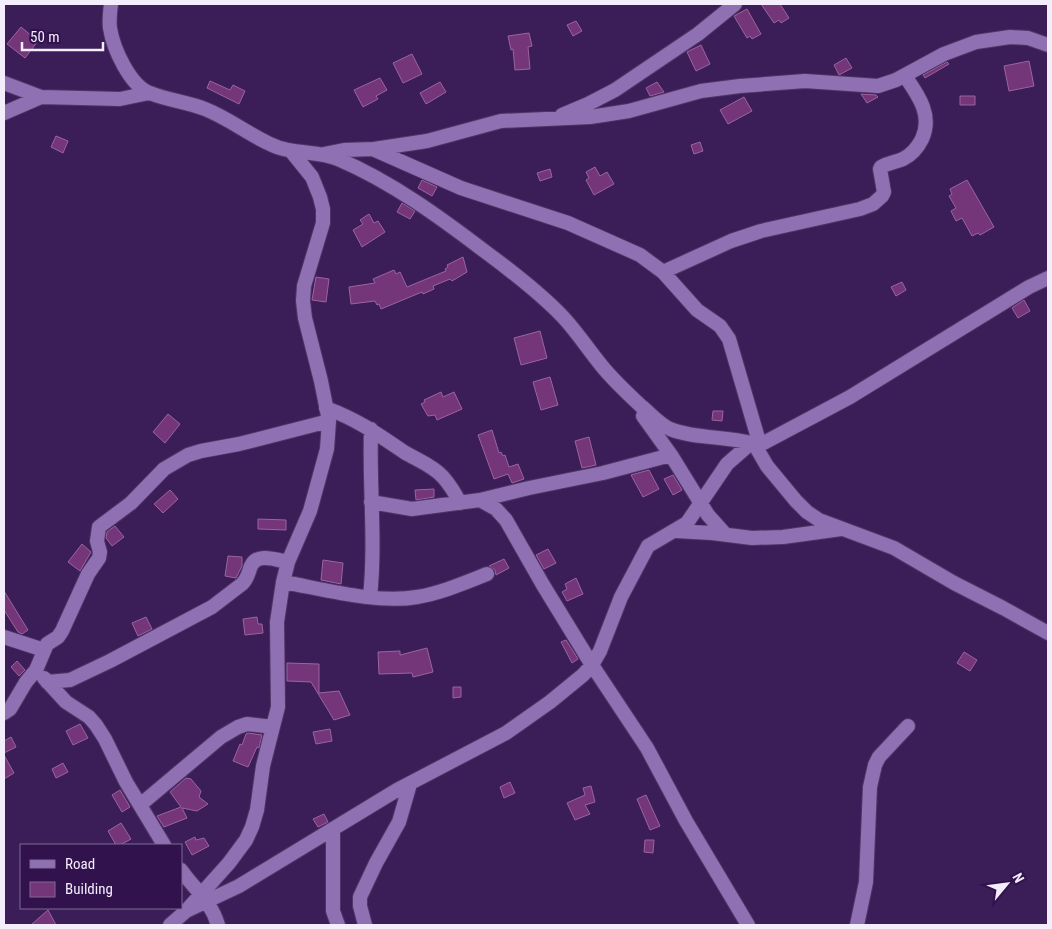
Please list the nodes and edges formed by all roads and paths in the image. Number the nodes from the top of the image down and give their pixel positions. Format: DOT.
graph roads {
  1 [pos="111,4"];
  2 [pos="735,4"];
  3 [pos="1048,45"];
  4 [pos="905,76"];
  5 [pos="4,83"];
  6 [pos="149,93"];
  7 [pos="41,98"];
  8 [pos="4,113"];
  9 [pos="552,119"];
  10 [pos="374,149"];
  11 [pos="291,152"];
  12 [pos="321,154"];
  13 [pos="662,272"];
  14 [pos="1048,278"];
  15 [pos="626,393"];
  16 [pos="328,415"];
  17 [pos="371,428"];
  18 [pos="756,445"];
  19 [pos="671,456"];
  20 [pos="480,500"];
  21 [pos="371,502"];
  22 [pos="460,503"];
  23 [pos="700,503"];
  24 [pos="842,528"];
  25 [pos="676,531"];
  26 [pos="725,534"];
  27 [pos="288,562"];
  28 [pos="487,574"];
  29 [pos="283,582"];
  30 [pos="370,597"];
  31 [pos="1048,633"];
  32 [pos="4,637"];
  33 [pos="44,650"];
  34 [pos="592,665"];
  35 [pos="36,670"];
  36 [pos="47,682"];
  37 [pos="4,713"];
  38 [pos="908,726"];
  39 [pos="273,727"];
  40 [pos="410,784"];
  41 [pos="140,805"];
  42 [pos="333,829"];
  43 [pos="163,844"];
  44 [pos="182,871"];
  45 [pos="204,898"];
  46 [pos="170,925"];
  47 [pos="218,925"];
  48 [pos="338,925"];
  49 [pos="365,925"];
  50 [pos="748,925"];
  51 [pos="858,925"];
  1 -- 6 [label="street"];
  2 -- 9 [label="street"];
  3 -- 4 [label="street"];
  4 -- 9 [label="street"];
  4 -- 13 [label="street"];
  5 -- 7 [label="street"];
  6 -- 7 [label="street"];
  6 -- 11 [label="street"];
  7 -- 8 [label="street"];
  9 -- 10 [label="street"];
  10 -- 12 [label="street"];
  10 -- 13 [label="street"];
  11 -- 12 [label="street"];
  11 -- 16 [label="street"];
  12 -- 15 [label="street"];
  13 -- 18 [label="street"];
  14 -- 18 [label="street"];
  15 -- 18 [label="street"];
  15 -- 19 [label="street"];
  16 -- 17 [label="street"];
  16 -- 27 [label="street"];
  16 -- 33 [label="street"];
  17 -- 21 [label="street"];
  17 -- 22 [label="street"];
  18 -- 23 [label="street"];
  18 -- 24 [label="street"];
  19 -- 20 [label="street"];
  19 -- 23 [label="street"];
  20 -- 22 [label="street"];
  20 -- 34 [label="street"];
  21 -- 22 [label="street"];
  21 -- 30 [label="street"];
  23 -- 25 [label="street"];
  23 -- 26 [label="street"];
  24 -- 26 [label="street"];
  24 -- 31 [label="street"];
  25 -- 26 [label="street"];
  25 -- 34 [label="street"];
  27 -- 29 [label="street"];
  27 -- 36 [label="street"];
  28 -- 30 [label="street"];
  29 -- 30 [label="street"];
  29 -- 39 [label="street"];
  32 -- 33 [label="street"];
  33 -- 35 [label="street"];
  34 -- 40 [label="street"];
  34 -- 50 [label="street"];
  35 -- 36 [label="street"];
  35 -- 37 [label="street"];
  36 -- 41 [label="street"];
  38 -- 51 [label="street"];
  39 -- 41 [label="street"];
  39 -- 45 [label="street"];
  40 -- 42 [label="street"];
  40 -- 49 [label="street"];
  41 -- 43 [label="street"];
  42 -- 45 [label="street"];
  42 -- 48 [label="street"];
  44 -- 45 [label="street"];
  45 -- 46 [label="street"];
  45 -- 47 [label="street"];
}
